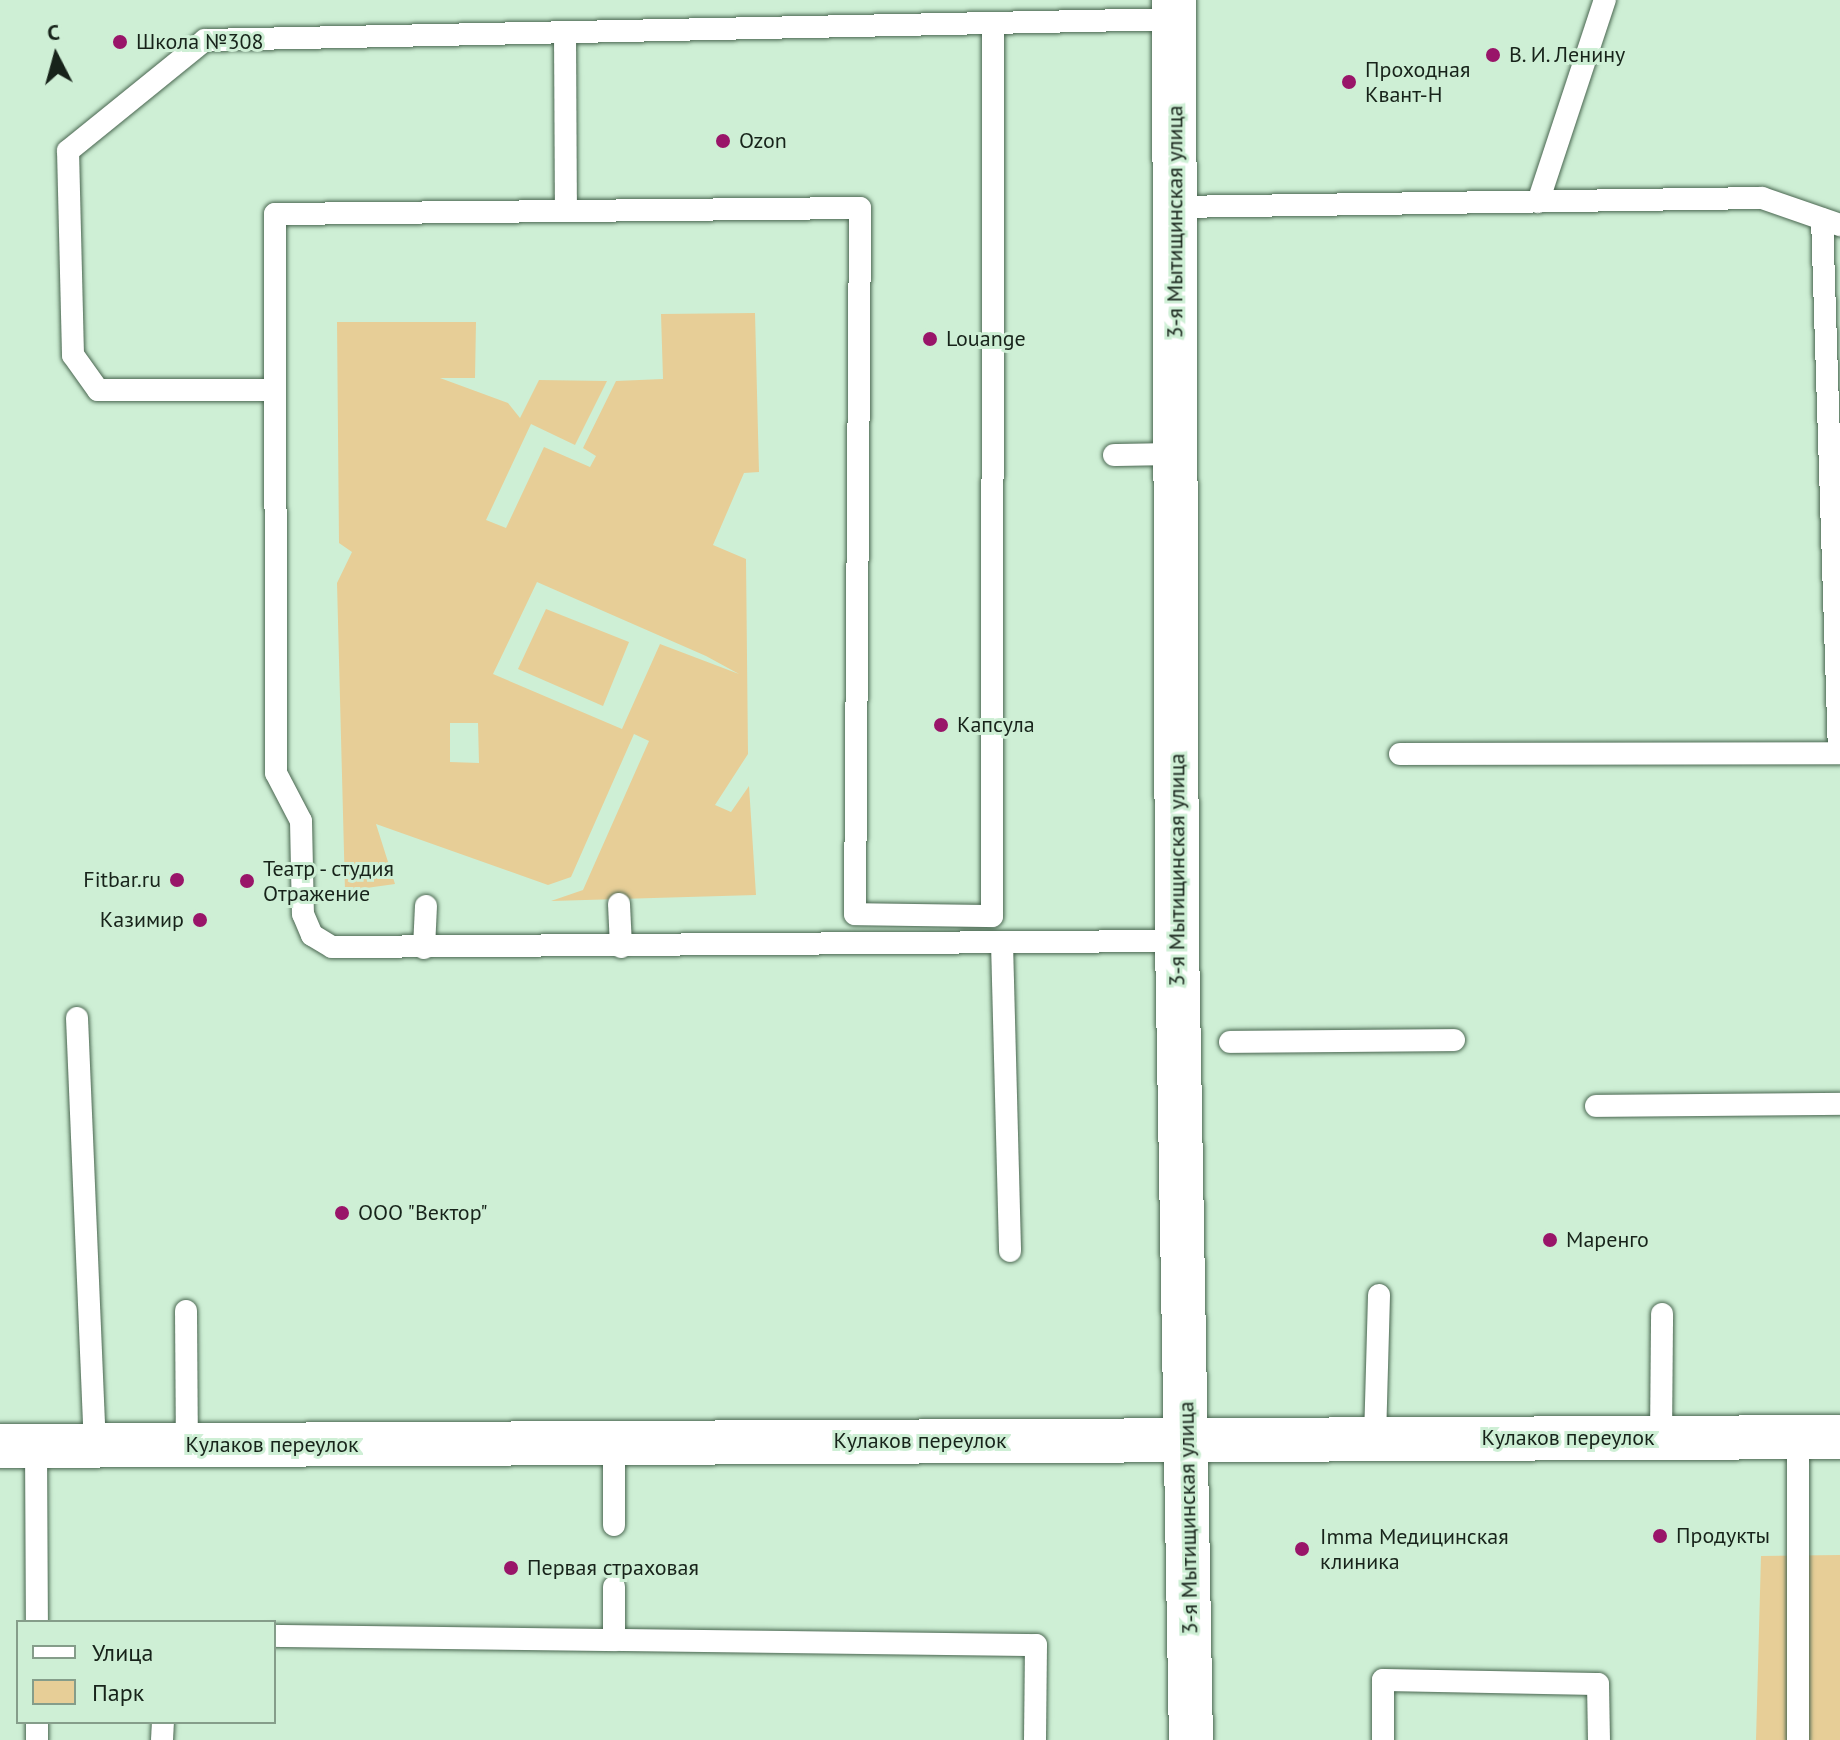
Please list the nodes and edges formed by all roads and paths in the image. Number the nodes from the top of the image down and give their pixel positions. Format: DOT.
graph roads {
  1 [pos="1605,0"];
  2 [pos="1174,10"];
  3 [pos="993,23"];
  4 [pos="565,33"];
  5 [pos="1538,202"];
  6 [pos="1175,207"];
  7 [pos="566,211"];
  8 [pos="1831,222"];
  9 [pos="274,390"];
  10 [pos="1176,454"];
  11 [pos="1114,455"];
  12 [pos="1400,754"];
  13 [pos="619,904"];
  14 [pos="426,906"];
  15 [pos="1177,941"];
  16 [pos="1002,943"];
  17 [pos="621,947"];
  18 [pos="424,948"];
  19 [pos="77,1018"];
  20 [pos="1454,1040"];
  21 [pos="1230,1042"];
  22 [pos="1840,1104"];
  23 [pos="1596,1106"];
  24 [pos="1010,1251"];
  25 [pos="1379,1295"];
  26 [pos="186,1311"];
  27 [pos="1662,1314"];
  28 [pos="1819,1437"];
  29 [pos="1661,1438"];
  30 [pos="1375,1439"];
  31 [pos="1186,1440"];
  32 [pos="614,1443"];
  33 [pos="187,1445"];
  34 [pos="18,1446"];
  35 [pos="95,1446"];
  36 [pos="614,1525"];
  37 [pos="614,1587"];
  38 [pos="37,1620"];
  39 [pos="276,1636"];
  40 [pos="614,1640"];
  41 [pos="1035,1740"];
  42 [pos="1191,1740"];
  43 [pos="1383,1740"];
  44 [pos="1599,1740"];
  45 [pos="1798,1740"];
  1 -- 5 [label="lane"];
  2 -- 3 [label="lane"];
  2 -- 6 [label="street, 3-я Мытищинская улица"];
  3 -- 4 [label="lane"];
  3 -- 7 [label="lane"];
  4 -- 7 [label="lane"];
  4 -- 9 [label="lane"];
  5 -- 6 [label="lane"];
  5 -- 8 [label="lane"];
  6 -- 10 [label="street, 3-я Мытищинская улица"];
  7 -- 9 [label="lane"];
  8 -- 12 [label="lane"];
  9 -- 18 [label="lane"];
  10 -- 11 [label="lane"];
  10 -- 15 [label="street, 3-я Мытищинская улица"];
  13 -- 17 [label="lane"];
  14 -- 18 [label="lane"];
  15 -- 16 [label="lane"];
  15 -- 31 [label="street, 3-я Мытищинская улица"];
  16 -- 17 [label="lane"];
  16 -- 24 [label="lane"];
  17 -- 18 [label="lane"];
  19 -- 35 [label="lane"];
  20 -- 21 [label="lane"];
  22 -- 23 [label="lane"];
  25 -- 30 [label="lane"];
  26 -- 33 [label="lane"];
  27 -- 29 [label="lane"];
  28 -- 29 [label="street, Кулаков переулок"];
  28 -- 45 [label="lane"];
  29 -- 30 [label="street, Кулаков переулок"];
  30 -- 31 [label="street, Кулаков переулок"];
  31 -- 32 [label="street, Кулаков переулок"];
  31 -- 42 [label="street, 3-я Мытищинская улица"];
  32 -- 33 [label="street, Кулаков переулок"];
  32 -- 36 [label="lane"];
  33 -- 35 [label="street, Кулаков переулок"];
  34 -- 35 [label="street, Кулаков переулок"];
  34 -- 38 [label="lane"];
  37 -- 40 [label="lane"];
  39 -- 40 [label="lane"];
  40 -- 41 [label="lane"];
  43 -- 44 [label="lane"];
}
